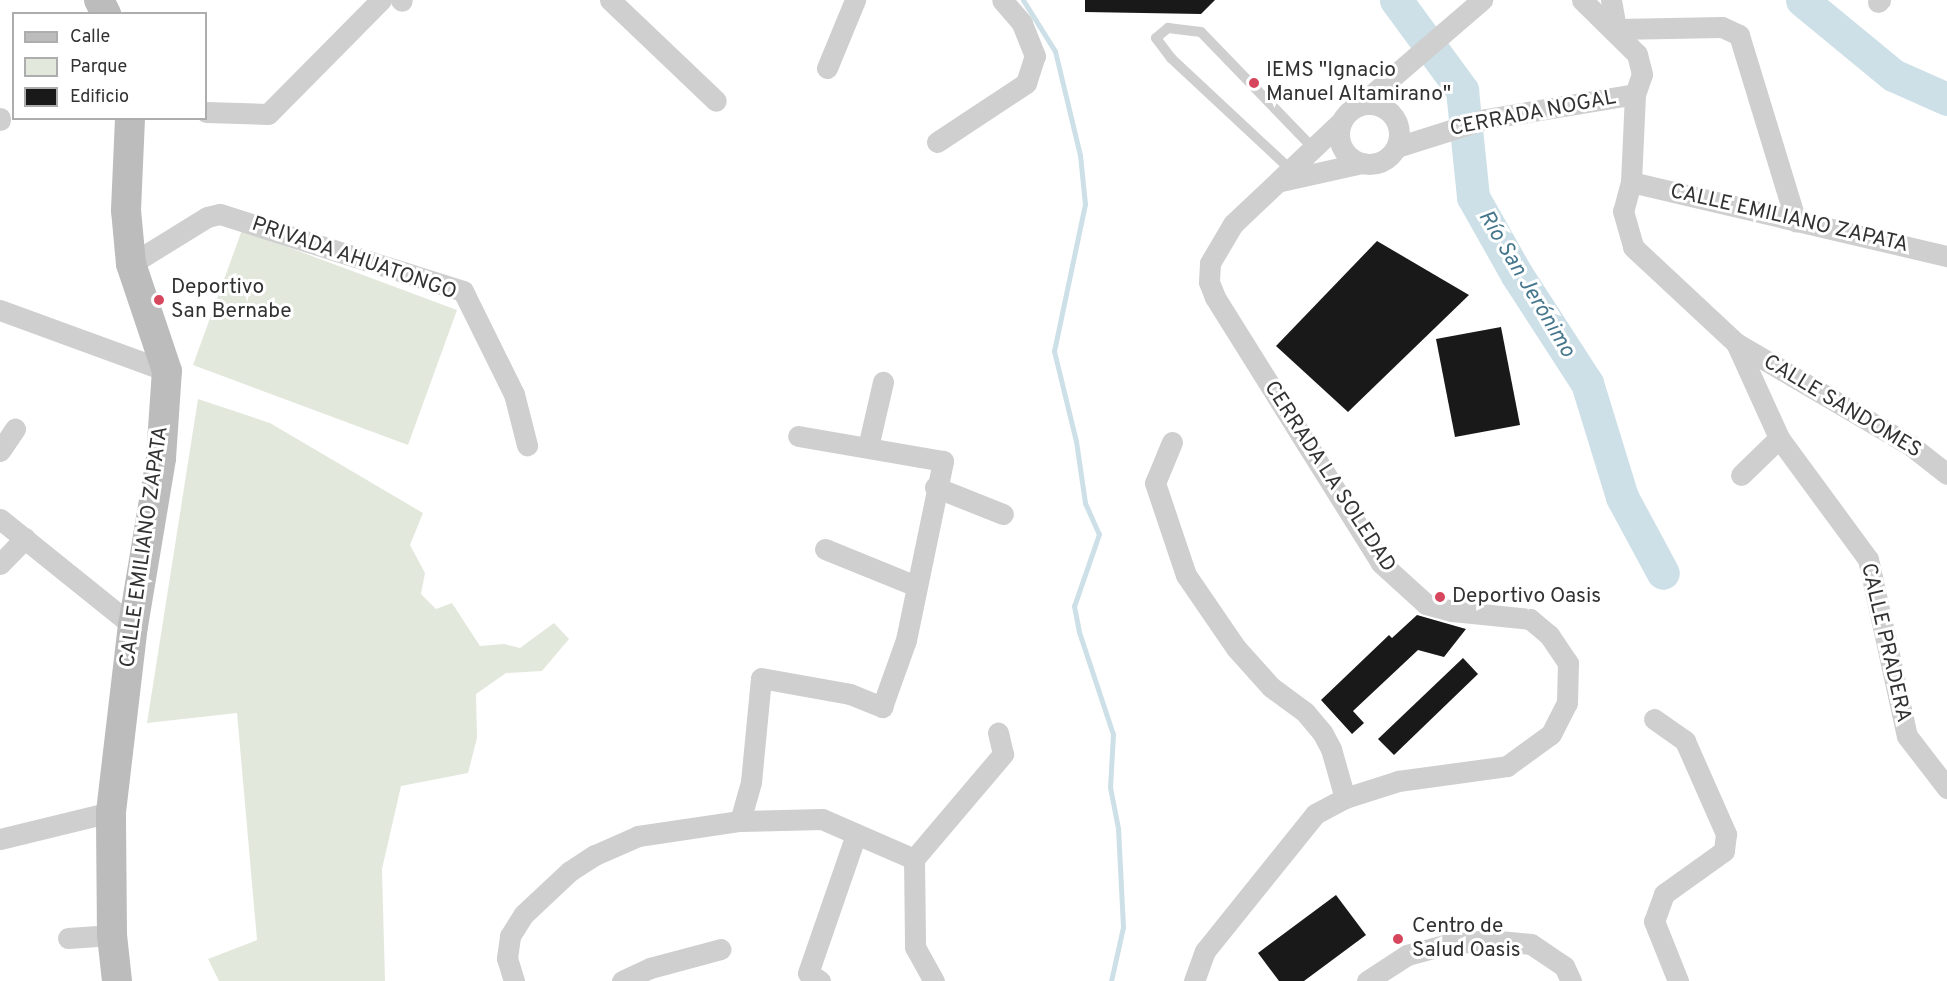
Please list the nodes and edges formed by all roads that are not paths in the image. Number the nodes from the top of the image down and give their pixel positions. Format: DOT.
graph roads {
  1 [pos="395,0"];
  2 [pos="610,0"];
  3 [pos="855,0"];
  4 [pos="1002,0"];
  5 [pos="1482,0"];
  6 [pos="1582,0"];
  7 [pos="1611,0"];
  8 [pos="1616,29"];
  9 [pos="827,69"];
  10 [pos="1635,94"];
  11 [pos="716,101"];
  12 [pos="1361,105"];
  13 [pos="207,112"];
  14 [pos="130,120"];
  15 [pos="1341,122"];
  16 [pos="937,142"];
  17 [pos="1397,147"];
  18 [pos="1314,149"];
  19 [pos="1362,163"];
  20 [pos="1286,176"];
  21 [pos="1631,182"];
  22 [pos="1796,221"];
  23 [pos="1947,256"];
  24 [pos="131,264"];
  25 [pos="0,310"];
  26 [pos="1736,343"];
  27 [pos="167,371"];
  28 [pos="883,382"];
  29 [pos="15,429"];
  30 [pos="798,436"];
  31 [pos="1779,438"];
  32 [pos="1172,442"];
  33 [pos="527,445"];
  34 [pos="868,447"];
  35 [pos="0,451"];
  36 [pos="1947,474"];
  37 [pos="1741,475"];
  38 [pos="935,488"];
  39 [pos="1003,514"];
  40 [pos="0,519"];
  41 [pos="25,538"];
  42 [pos="825,549"];
  43 [pos="0,564"];
  44 [pos="916,586"];
  45 [pos="132,626"];
  46 [pos="1654,719"];
  47 [pos="998,733"];
  48 [pos="1947,788"];
  49 [pos="1345,798"];
  50 [pos="111,812"];
  51 [pos="740,821"];
  52 [pos="856,834"];
  53 [pos="0,839"];
  54 [pos="914,859"];
  55 [pos="112,934"];
  56 [pos="68,938"];
  57 [pos="721,949"];
  58 [pos="117,981"];
  59 [pos="514,981"];
  60 [pos="622,981"];
  61 [pos="820,981"];
  62 [pos="934,981"];
  63 [pos="1194,981"];
  64 [pos="1367,981"];
  65 [pos="1571,981"];
  66 [pos="1678,981"];
  1 -- 13 [label="street"];
  2 -- 11 [label="street"];
  3 -- 9 [label="street"];
  4 -- 16 [label="street"];
  5 -- 12 [label="street"];
  6 -- 8 [label="street"];
  7 -- 8 [label="street"];
  8 -- 10 [label="street"];
  8 -- 22 [label="street"];
  10 -- 17 [label="street, CERRADA NOGAL"];
  10 -- 21 [label="street"];
  12 -- 15 [label="street"];
  12 -- 17 [label="street"];
  14 -- 24 [label="street, CALLE EMILIANO ZAPATA"];
  15 -- 18 [label="street, CERRADA LA SOLEDAD"];
  15 -- 19 [label="street"];
  17 -- 19 [label="street"];
  18 -- 20 [label="street, CERRADA LA SOLEDAD"];
  18 -- 20 [label="lane"];
  19 -- 20 [label="street"];
  20 -- 49 [label="street, CERRADA LA SOLEDAD"];
  21 -- 22 [label="street, CALLE EMILIANO ZAPATA"];
  21 -- 26 [label="street"];
  22 -- 23 [label="street, CALLE EMILIANO ZAPATA"];
  24 -- 27 [label="street, CALLE EMILIANO ZAPATA"];
  24 -- 33 [label="street, PRIVADA AHUATONGO"];
  25 -- 27 [label="street"];
  26 -- 31 [label="street, CALLE PRADERA"];
  26 -- 36 [label="street, CALLE SANDOMES"];
  27 -- 45 [label="street, CALLE EMILIANO ZAPATA"];
  28 -- 34 [label="street"];
  29 -- 35 [label="street"];
  30 -- 34 [label="street"];
  31 -- 37 [label="street"];
  31 -- 48 [label="street, CALLE PRADERA"];
  32 -- 49 [label="street"];
  34 -- 38 [label="street"];
  38 -- 39 [label="street"];
  38 -- 44 [label="street"];
  40 -- 41 [label="street"];
  41 -- 43 [label="street"];
  41 -- 45 [label="street"];
  42 -- 44 [label="street"];
  44 -- 51 [label="street"];
  45 -- 50 [label="street, CALLE EMILIANO ZAPATA"];
  46 -- 66 [label="street"];
  47 -- 54 [label="street"];
  49 -- 63 [label="street, CERRADA LA SOLEDAD"];
  50 -- 53 [label="street"];
  50 -- 55 [label="street, CALLE EMILIANO ZAPATA"];
  51 -- 52 [label="street"];
  51 -- 59 [label="street"];
  52 -- 54 [label="street"];
  52 -- 61 [label="street"];
  54 -- 62 [label="street"];
  55 -- 56 [label="street"];
  55 -- 58 [label="street, CALLE EMILIANO ZAPATA"];
  57 -- 60 [label="street"];
  64 -- 65 [label="street"];
}
